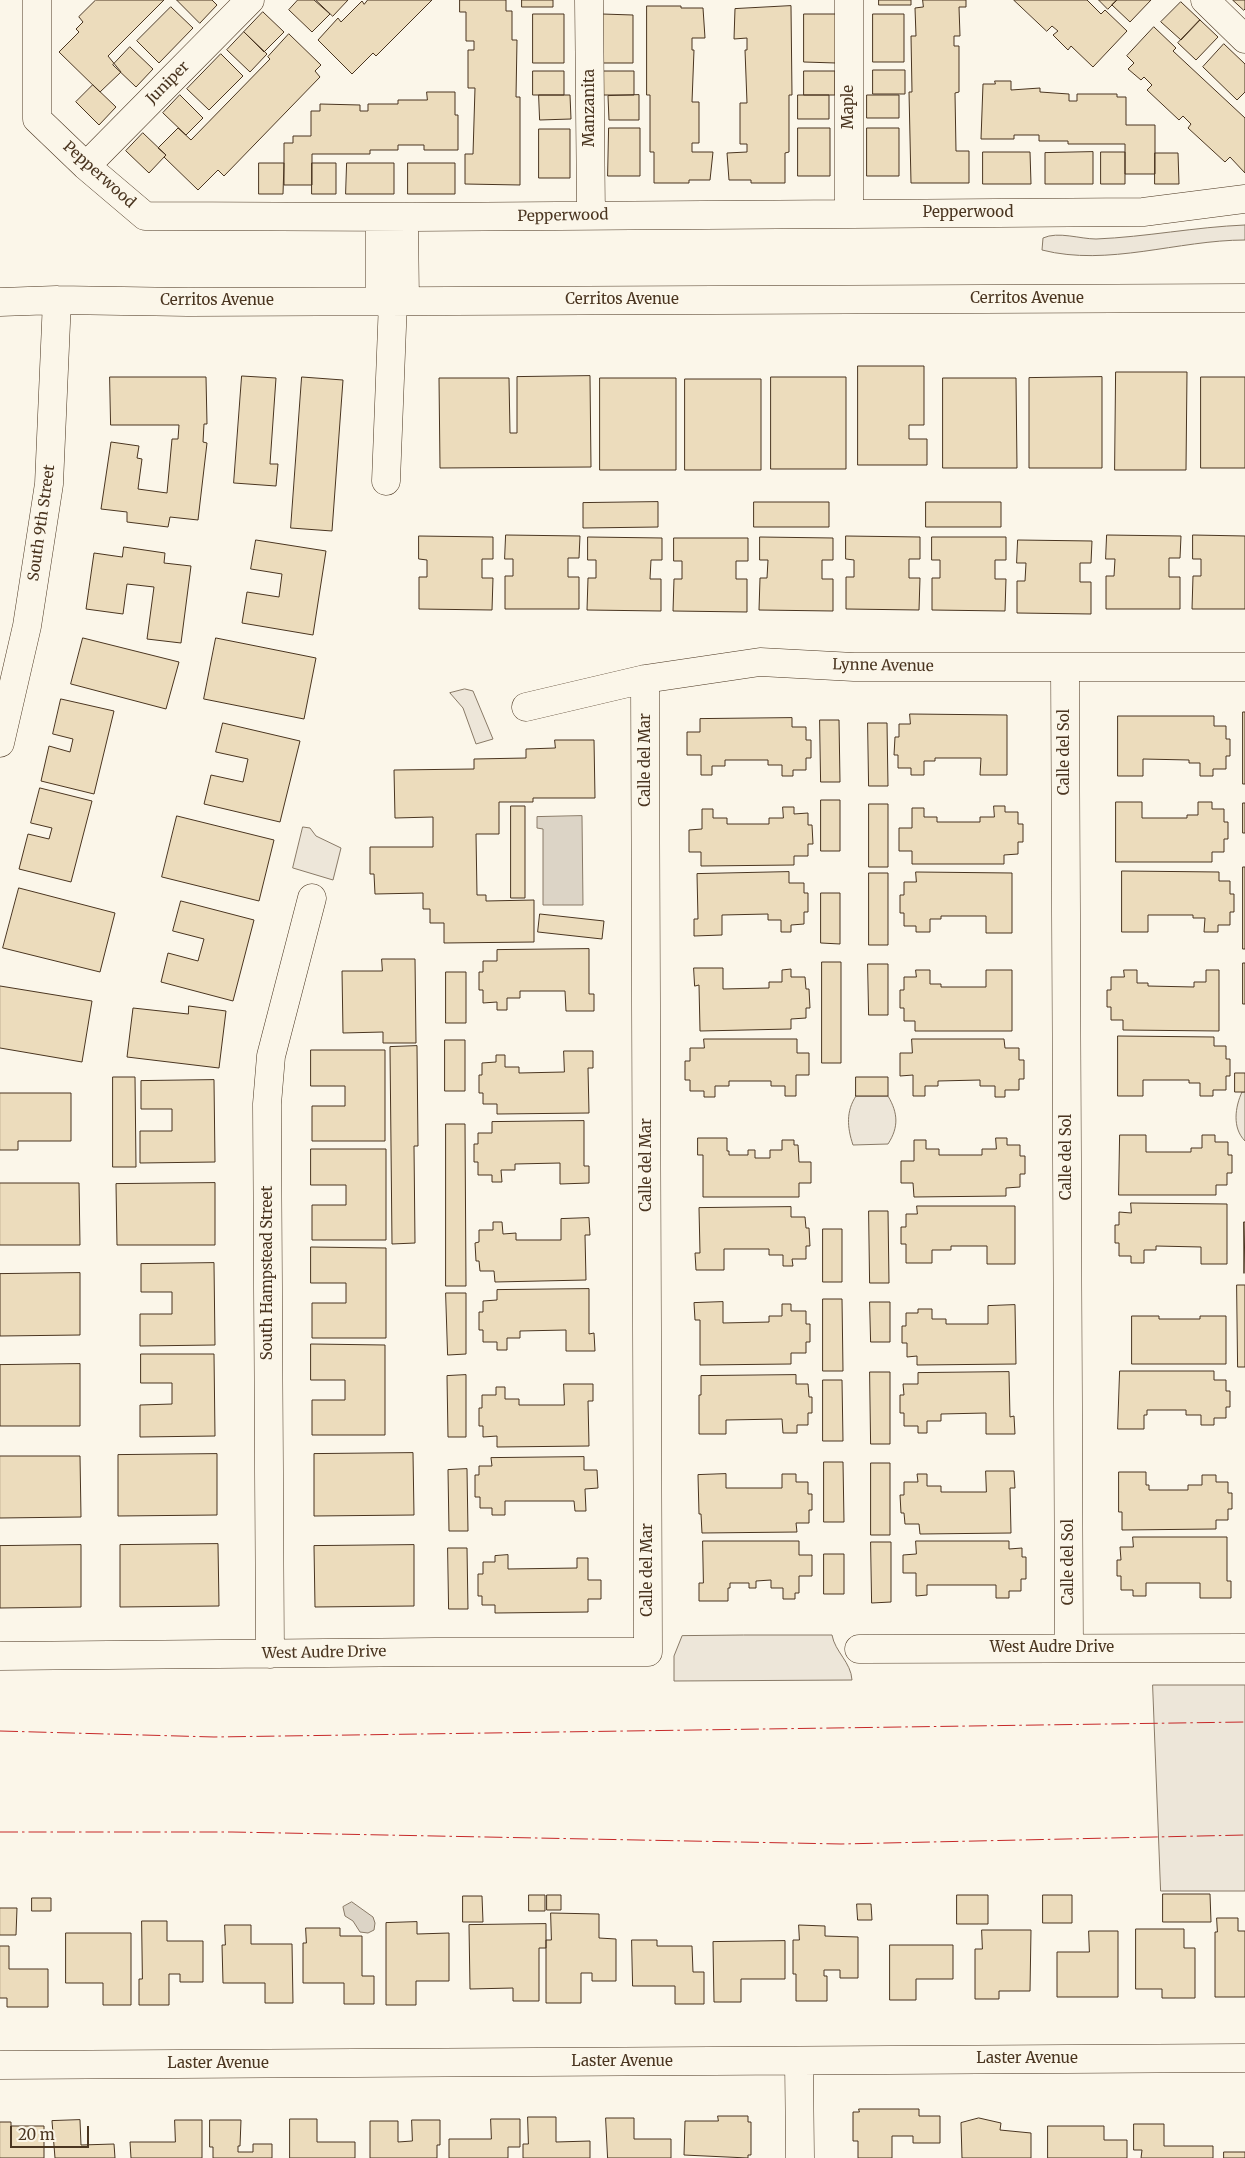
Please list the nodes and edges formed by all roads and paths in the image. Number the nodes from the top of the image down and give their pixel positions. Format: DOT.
graph roads {
  1 [pos="37,0"];
  2 [pos="250,0"];
  3 [pos="588,0"];
  4 [pos="849,0"];
  5 [pos="1205,0"];
  6 [pos="1245,39"];
  7 [pos="86,166"];
  8 [pos="1245,199"];
  9 [pos="849,214"];
  10 [pos="590,215"];
  11 [pos="392,217"];
  12 [pos="1245,298"];
  13 [pos="56,300"];
  14 [pos="393,301"];
  15 [pos="0,302"];
  16 [pos="386,482"];
  17 [pos="1065,667"];
  18 [pos="1245,667"];
  19 [pos="645,679"];
  20 [pos="526,707"];
  21 [pos="0,742"];
  22 [pos="312,898"];
  23 [pos="1069,1648"];
  24 [pos="1245,1648"];
  25 [pos="859,1649"];
  26 [pos="648,1652"];
  27 [pos="270,1654"];
  28 [pos="0,1656"];
  29 [pos="1245,2058"];
  30 [pos="799,2060"];
  31 [pos="0,2065"];
  32 [pos="800,2158"];
  1 -- 7 [label="street, Pepperwood"];
  2 -- 7 [label="street, Juniper"];
  3 -- 10 [label="street, Manzanita"];
  4 -- 9 [label="street, Maple"];
  5 -- 6 [label="street"];
  7 -- 11 [label="street, Pepperwood"];
  8 -- 9 [label="street, Pepperwood"];
  9 -- 10 [label="street, Pepperwood"];
  10 -- 11 [label="street, Pepperwood"];
  11 -- 14 [label="street"];
  12 -- 14 [label="street, Cerritos Avenue"];
  13 -- 14 [label="street, Cerritos Avenue"];
  13 -- 15 [label="street, Cerritos Avenue"];
  13 -- 21 [label="street, South 9th Street"];
  14 -- 16 [label="street"];
  17 -- 18 [label="street, Lynne Avenue"];
  17 -- 19 [label="street, Lynne Avenue"];
  17 -- 23 [label="street, Calle del Sol"];
  19 -- 20 [label="street, Lynne Avenue"];
  19 -- 26 [label="street, Calle del Mar"];
  22 -- 27 [label="street, South Hampstead Street"];
  23 -- 24 [label="street, West Audre Drive"];
  23 -- 25 [label="street, West Audre Drive"];
  26 -- 27 [label="street, West Audre Drive"];
  27 -- 28 [label="street, West Audre Drive"];
  29 -- 30 [label="street, Laster Avenue"];
  30 -- 31 [label="street, Laster Avenue"];
  30 -- 32 [label="street"];
}
